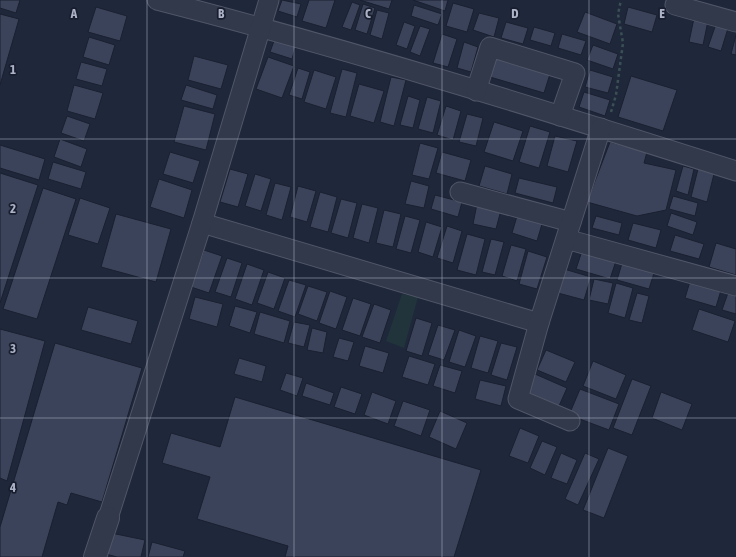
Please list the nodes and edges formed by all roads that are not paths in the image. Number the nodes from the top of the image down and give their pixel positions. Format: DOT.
graph roads {
  1 [pos="157,0"];
  2 [pos="269,0"];
  3 [pos="675,5"];
  4 [pos="736,22"];
  5 [pos="261,26"];
  6 [pos="476,91"];
  7 [pos="560,116"];
  8 [pos="603,129"];
  9 [pos="736,171"];
  10 [pos="460,192"];
  11 [pos="202,223"];
  12 [pos="568,230"];
  13 [pos="736,286"];
  14 [pos="539,323"];
  15 [pos="570,421"];
  16 [pos="108,518"];
  17 [pos="95,557"];
  1 -- 5 [label="street"];
  2 -- 5 [label="street"];
  3 -- 4 [label="street"];
  5 -- 6 [label="street"];
  5 -- 11 [label="street"];
  6 -- 7 [label="street"];
  6 -- 7 [label="street"];
  7 -- 8 [label="street"];
  8 -- 9 [label="street"];
  8 -- 12 [label="street"];
  10 -- 12 [label="street"];
  11 -- 14 [label="street"];
  11 -- 16 [label="street"];
  12 -- 13 [label="street"];
  12 -- 14 [label="street"];
  14 -- 15 [label="street"];
  16 -- 17 [label="street"];
}
